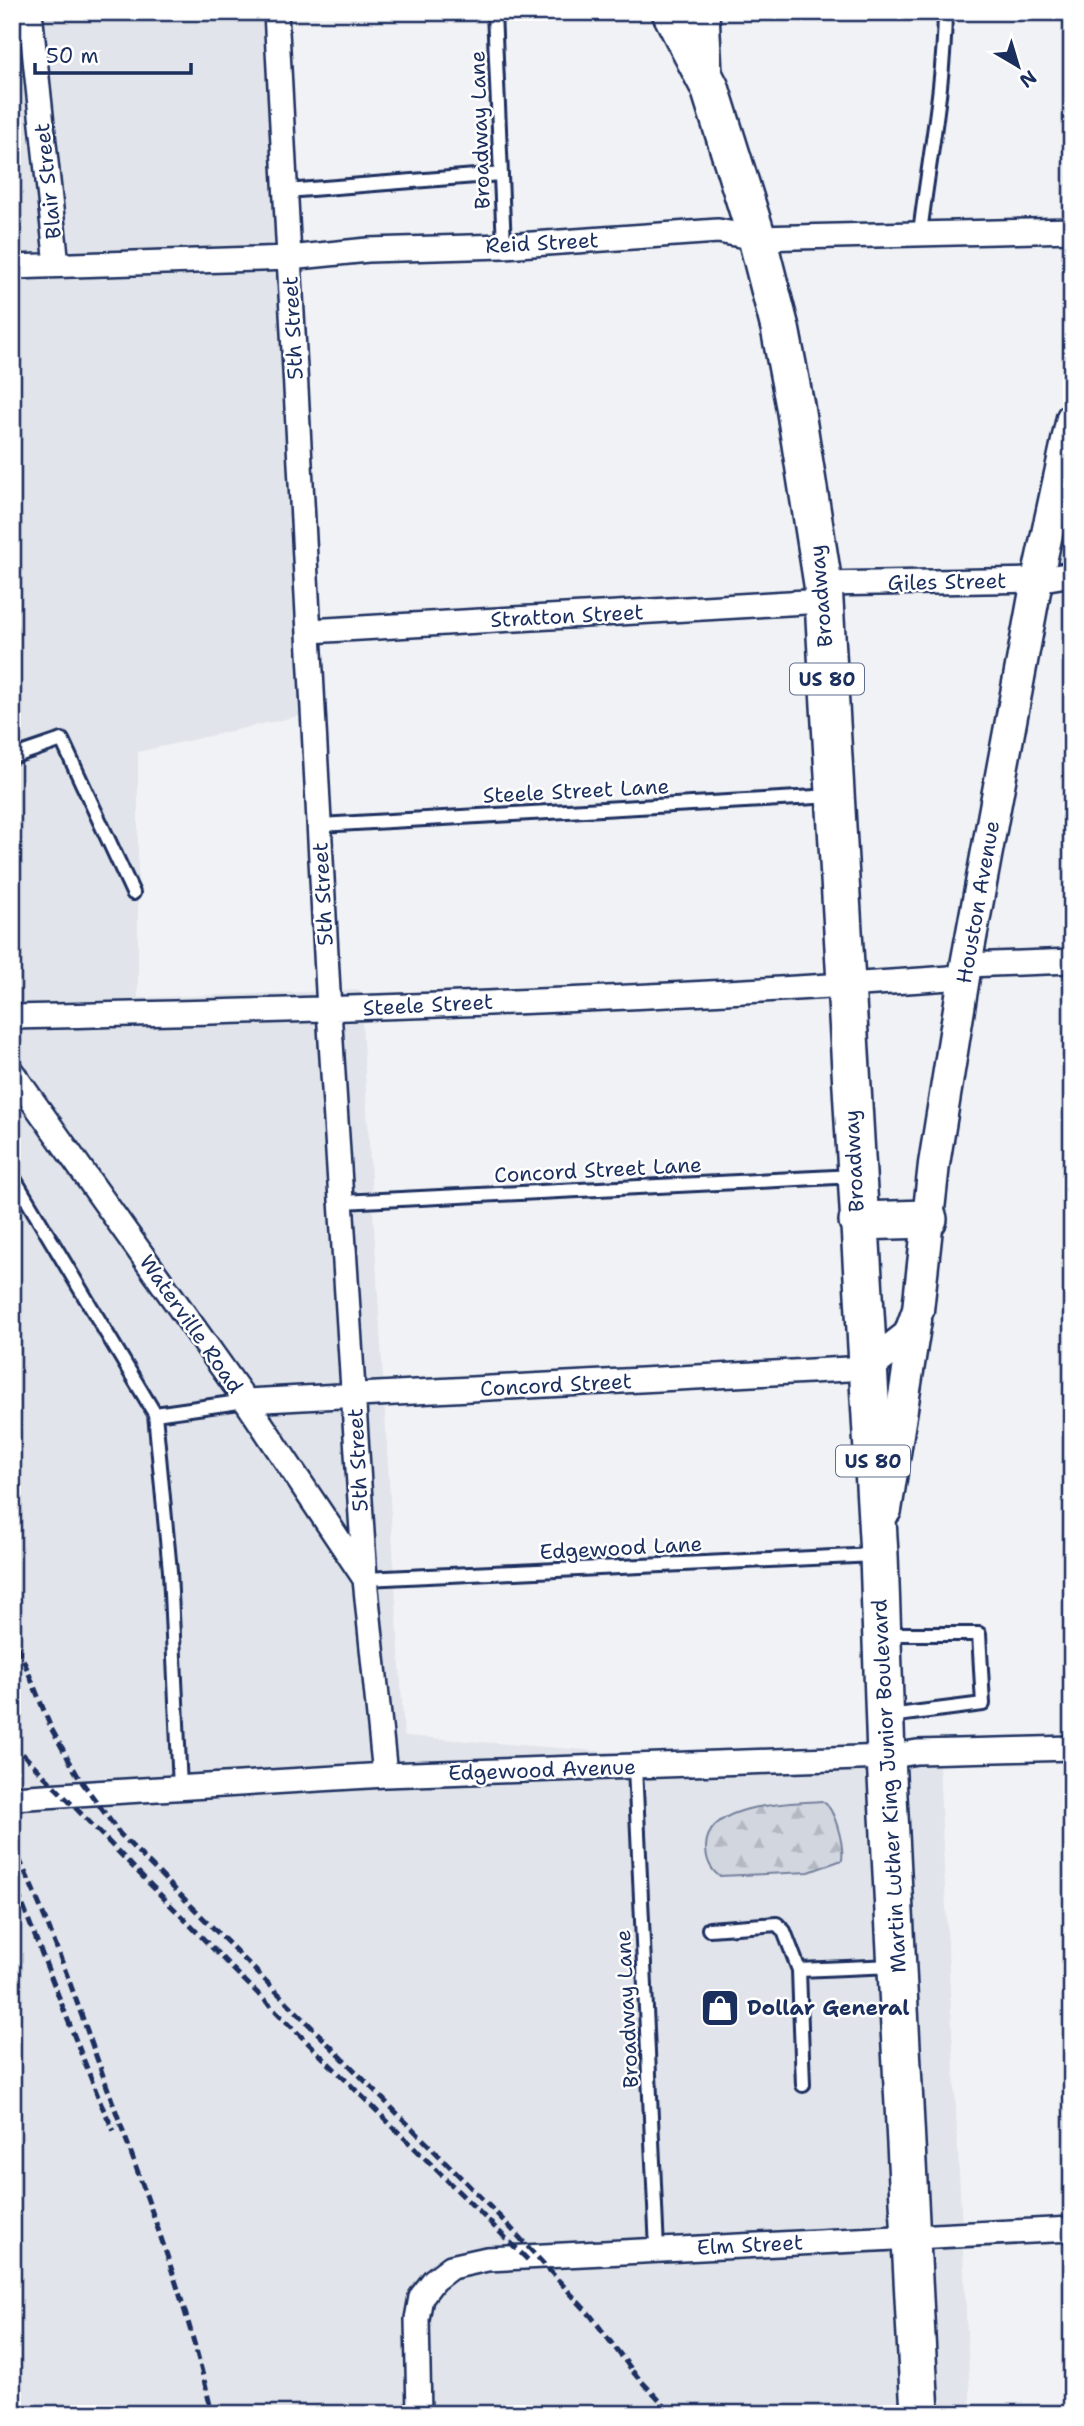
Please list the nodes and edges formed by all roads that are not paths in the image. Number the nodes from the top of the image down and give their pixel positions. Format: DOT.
graph roads {
  1 [pos="30,12"];
  2 [pos="276,12"];
  3 [pos="494,12"];
  4 [pos="671,12"];
  5 [pos="707,12"];
  6 [pos="943,13"];
  7 [pos="710,88"];
  8 [pos="501,174"];
  9 [pos="286,191"];
  10 [pos="1072,229"];
  11 [pos="920,233"];
  12 [pos="757,238"];
  13 [pos="504,246"];
  14 [pos="289,258"];
  15 [pos="57,265"];
  16 [pos="12,267"];
  17 [pos="1072,418"];
  18 [pos="1072,574"];
  19 [pos="1037,580"];
  20 [pos="823,593"];
  21 [pos="310,631"];
  22 [pos="12,757"];
  23 [pos="833,796"];
  24 [pos="320,825"];
  25 [pos="133,893"];
  26 [pos="1072,961"];
  27 [pos="965,971"];
  28 [pos="844,986"];
  29 [pos="329,1010"];
  30 [pos="12,1017"];
  31 [pos="17,1087"];
  32 [pos="12,1175"];
  33 [pos="855,1177"];
  34 [pos="342,1202"];
  35 [pos="928,1219"];
  36 [pos="858,1221"];
  37 [pos="918,1310"];
  38 [pos="867,1368"];
  39 [pos="355,1396"];
  40 [pos="246,1401"];
  41 [pos="155,1414"];
  42 [pos="879,1555"];
  43 [pos="365,1579"];
  44 [pos="882,1634"];
  45 [pos="885,1716"];
  46 [pos="1072,1748"];
  47 [pos="886,1757"];
  48 [pos="635,1767"];
  49 [pos="385,1775"];
  50 [pos="180,1788"];
  51 [pos="12,1798"];
  52 [pos="709,1929"];
  53 [pos="897,1966"];
  54 [pos="799,1970"];
  55 [pos="803,2085"];
  56 [pos="1072,2229"];
  57 [pos="910,2237"];
  58 [pos="657,2250"];
  59 [pos="418,2414"];
  60 [pos="920,2414"];
  1 -- 15 [label="street, Blair Street"];
  2 -- 9 [label="street, 5th Street"];
  3 -- 8 [label="lane, Broadway Lane"];
  4 -- 7 [label="main road, Broadway / US 80"];
  5 -- 7 [label="street"];
  6 -- 11 [label="lane"];
  7 -- 12 [label="main road, Broadway / US 80"];
  8 -- 9 [label="lane"];
  8 -- 13 [label="lane, Broadway Lane"];
  9 -- 14 [label="street, 5th Street"];
  10 -- 11 [label="street, Reid Street"];
  11 -- 12 [label="street, Reid Street"];
  12 -- 13 [label="street, Reid Street"];
  12 -- 20 [label="main road, Broadway / US 80"];
  13 -- 14 [label="street, Reid Street"];
  14 -- 15 [label="street, Reid Street"];
  14 -- 21 [label="street, 5th Street"];
  15 -- 16 [label="street, Reid Street"];
  17 -- 19 [label="street, Houston Avenue"];
  18 -- 19 [label="street, Giles Street"];
  19 -- 20 [label="street, Giles Street"];
  19 -- 27 [label="street, Houston Avenue"];
  20 -- 21 [label="street, Stratton Street"];
  20 -- 23 [label="main road, Broadway / US 80"];
  21 -- 24 [label="street, 5th Street"];
  22 -- 25 [label="lane"];
  23 -- 24 [label="lane, Steele Street Lane"];
  23 -- 28 [label="main road, Broadway / US 80"];
  24 -- 29 [label="street, 5th Street"];
  26 -- 27 [label="street, Steele Street"];
  27 -- 28 [label="street, Steele Street"];
  27 -- 35 [label="street, Houston Avenue"];
  28 -- 29 [label="street, Steele Street"];
  28 -- 33 [label="main road, Broadway / US 80"];
  29 -- 30 [label="street, Steele Street"];
  29 -- 34 [label="street, 5th Street"];
  31 -- 40 [label="street, Waterville Road"];
  32 -- 41 [label="lane"];
  33 -- 34 [label="lane, Concord Street Lane"];
  33 -- 36 [label="main road, Broadway / US 80"];
  34 -- 39 [label="street, 5th Street"];
  35 -- 36 [label="main road"];
  35 -- 37 [label="street, Houston Avenue"];
  36 -- 38 [label="main road, Broadway / US 80"];
  37 -- 38 [label="street, Houston Avenue"];
  37 -- 42 [label="street"];
  38 -- 39 [label="street, Concord Street"];
  38 -- 42 [label="main road, Martin Luther King Junior Boulevard / US 80"];
  39 -- 40 [label="street, Concord Street"];
  39 -- 43 [label="street, 5th Street"];
  40 -- 41 [label="lane"];
  40 -- 43 [label="street, Waterville Road"];
  41 -- 50 [label="lane"];
  42 -- 43 [label="lane, Edgewood Lane"];
  42 -- 44 [label="main road, Martin Luther King Junior Boulevard / US 80"];
  43 -- 49 [label="street, 5th Street"];
  44 -- 45 [label="main road, Martin Luther King Junior Boulevard / US 80"];
  44 -- 45 [label="lane"];
  45 -- 47 [label="main road, Martin Luther King Junior Boulevard / US 80"];
  46 -- 47 [label="street, Edgewood Avenue"];
  47 -- 48 [label="street, Edgewood Avenue"];
  47 -- 53 [label="main road, Martin Luther King Junior Boulevard / US 80"];
  48 -- 49 [label="street, Edgewood Avenue"];
  48 -- 58 [label="lane, Broadway Lane"];
  49 -- 50 [label="street, Edgewood Avenue"];
  50 -- 51 [label="street, Edgewood Avenue"];
  52 -- 54 [label="lane"];
  53 -- 54 [label="lane"];
  53 -- 57 [label="main road, Martin Luther King Junior Boulevard / US 80"];
  54 -- 55 [label="lane"];
  56 -- 57 [label="street, Elm Street"];
  57 -- 58 [label="street, Elm Street"];
  57 -- 60 [label="main road, Martin Luther King Junior Boulevard / US 80"];
  58 -- 59 [label="street, Elm Street"];
}
